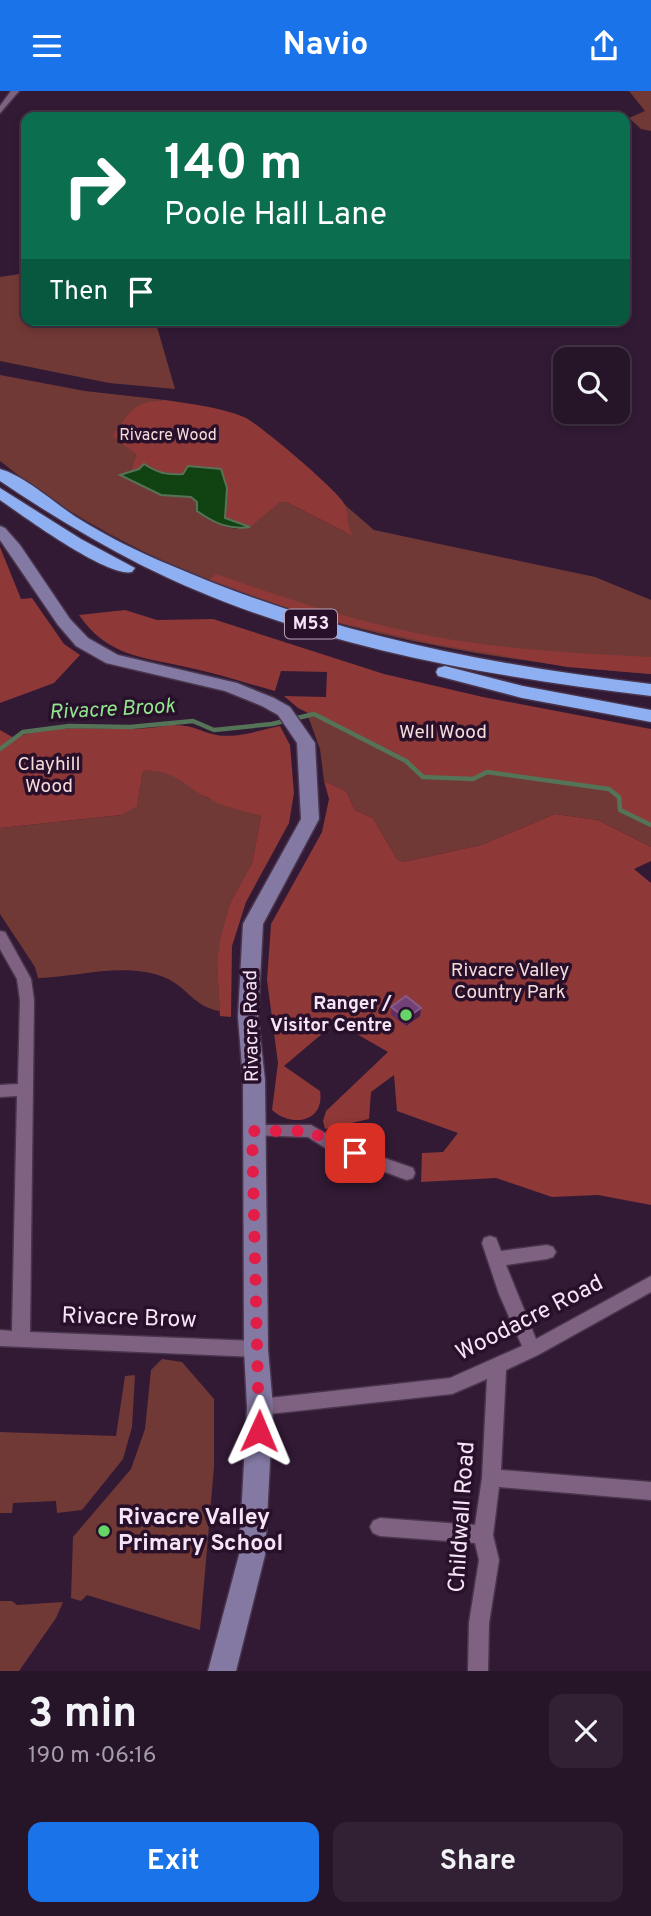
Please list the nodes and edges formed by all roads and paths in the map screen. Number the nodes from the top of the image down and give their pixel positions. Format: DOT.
graph roads {
  1 [pos="15,91"];
  2 [pos="0,111"];
  3 [pos="0,474"];
  4 [pos="0,493"];
  5 [pos="0,531"];
  6 [pos="451,666"];
  7 [pos="651,679"];
  8 [pos="651,690"];
  9 [pos="651,704"];
  10 [pos="651,716"];
  11 [pos="0,936"];
  12 [pos="25,1090"];
  13 [pos="0,1091"];
  14 [pos="252,1131"];
  15 [pos="407,1173"];
  16 [pos="547,1252"];
  17 [pos="651,1283"];
  18 [pos="0,1338"];
  19 [pos="21,1339"];
  20 [pos="256,1349"];
  21 [pos="533,1350"];
  22 [pos="497,1366"];
  23 [pos="260,1407"];
  24 [pos="491,1478"];
  25 [pos="651,1491"];
  26 [pos="380,1527"];
  27 [pos="484,1535"];
  28 [pos="222,1671"];
  29 [pos="478,1671"];
  1 -- 2 [label="street"];
  3 -- 6 [label="highway, M53"];
  4 -- 6 [label="highway, M53"];
  5 -- 14 [label="main road, Rivacre Road"];
  6 -- 7 [label="highway"];
  6 -- 8 [label="highway, M53"];
  6 -- 9 [label="highway, M53"];
  6 -- 10 [label="highway"];
  11 -- 12 [label="street"];
  12 -- 13 [label="street"];
  12 -- 19 [label="street"];
  14 -- 15 [label="street"];
  14 -- 20 [label="main road, Rivacre Road"];
  16 -- 21 [label="street"];
  17 -- 21 [label="street, Woodacre Road"];
  18 -- 19 [label="street, Rivacre Brow"];
  19 -- 20 [label="street, Rivacre Brow"];
  20 -- 23 [label="main road, Rivacre Road"];
  21 -- 22 [label="street, Woodacre Road"];
  22 -- 23 [label="street, Woodacre Road"];
  22 -- 24 [label="street, Childwall Road"];
  23 -- 28 [label="main road, Rivacre Road"];
  24 -- 25 [label="street"];
  24 -- 27 [label="street, Childwall Road"];
  26 -- 27 [label="street"];
  27 -- 29 [label="street, Childwall Road"];
}
